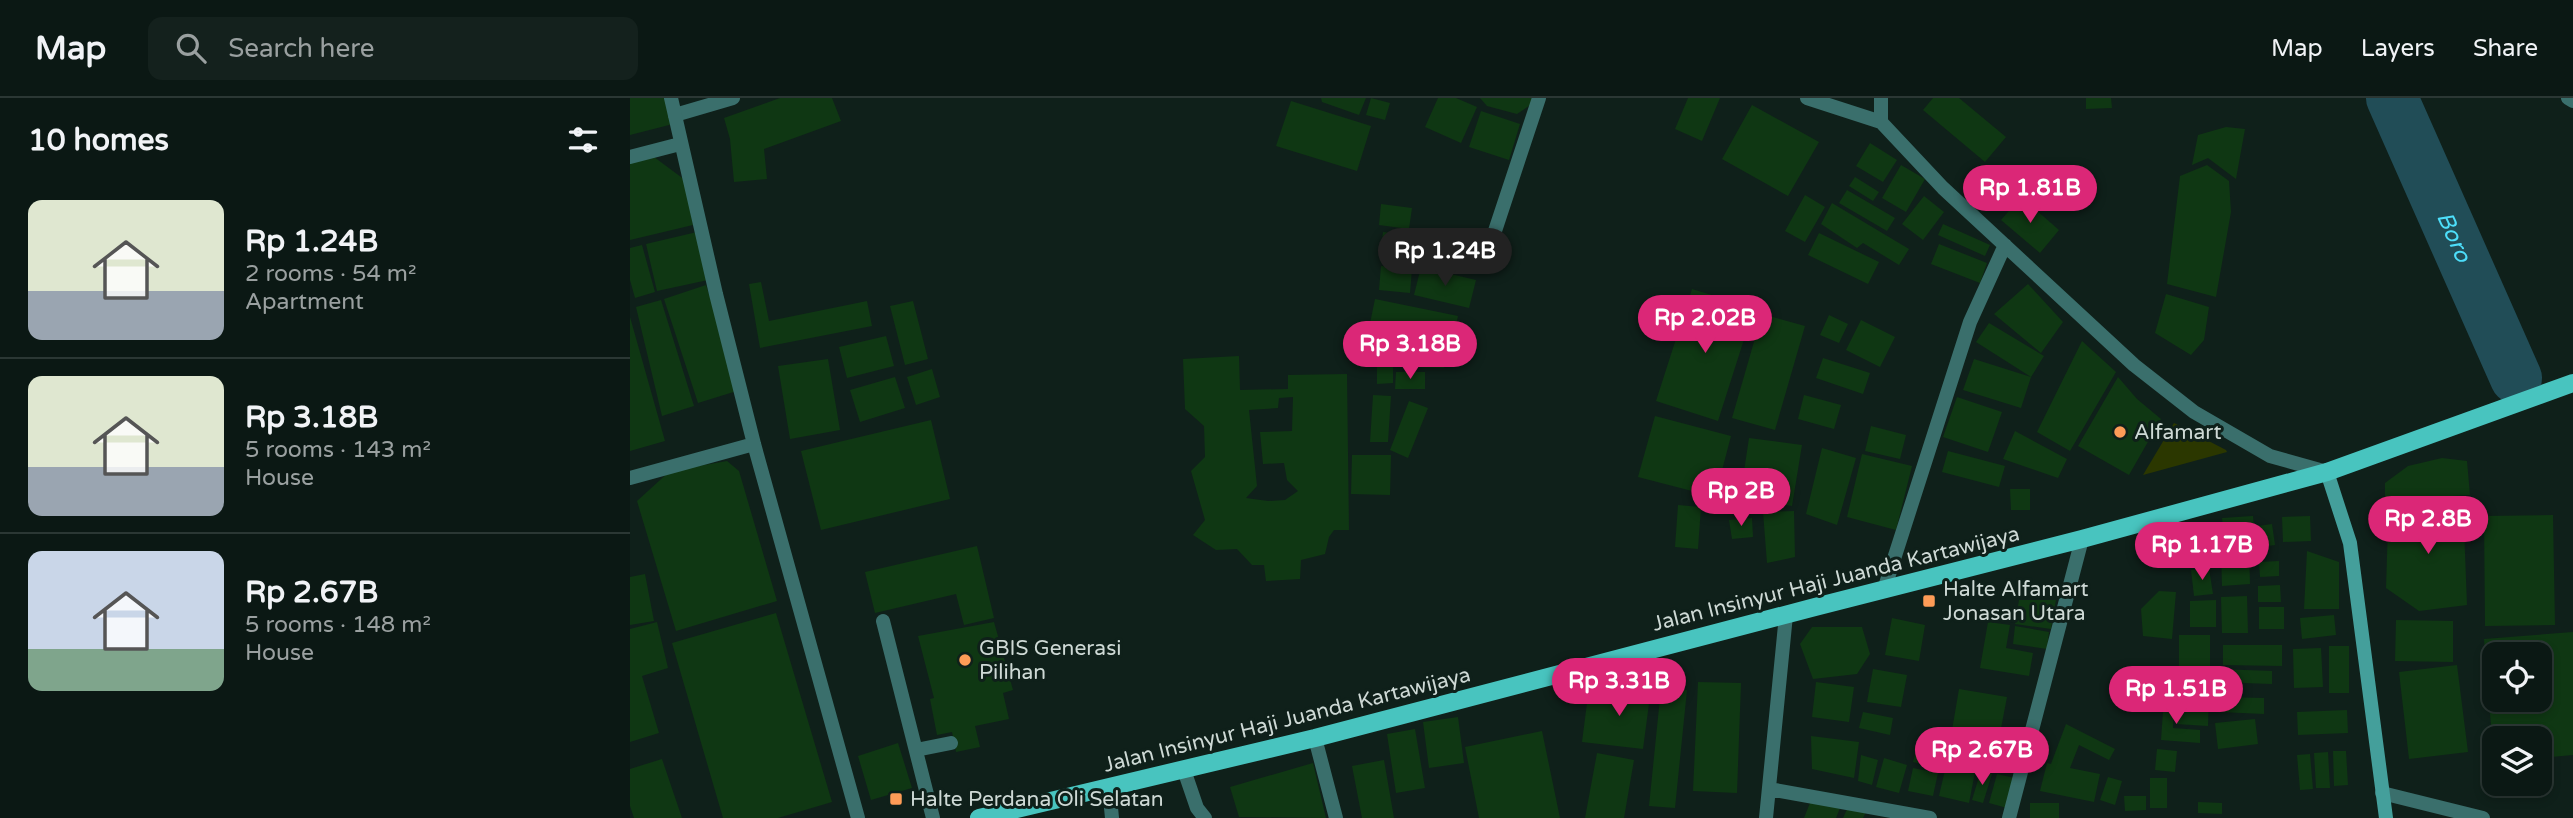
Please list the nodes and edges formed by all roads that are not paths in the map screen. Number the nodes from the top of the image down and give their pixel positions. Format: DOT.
graph roads {
  1 [pos="671,98"];
  2 [pos="733,98"];
  3 [pos="1539,98"];
  4 [pos="1807,98"];
  5 [pos="1881,98"];
  6 [pos="2568,98"];
  7 [pos="2573,101"];
  8 [pos="675,115"];
  9 [pos="1881,122"];
  10 [pos="680,144"];
  11 [pos="630,158"];
  12 [pos="2005,245"];
  13 [pos="1490,246"];
  14 [pos="2573,383"];
  15 [pos="754,444"];
  16 [pos="2327,472"];
  17 [pos="630,478"];
  18 [pos="2082,539"];
  19 [pos="1884,590"];
  20 [pos="1786,615"];
  21 [pos="883,621"];
  22 [pos="1315,738"];
  23 [pos="951,743"];
  24 [pos="916,750"];
  25 [pos="1184,769"];
  26 [pos="1109,787"];
  27 [pos="1769,789"];
  28 [pos="2382,793"];
  29 [pos="987,816"];
  30 [pos="858,818"];
  31 [pos="933,818"];
  32 [pos="1112,818"];
  33 [pos="1205,818"];
  34 [pos="1336,818"];
  35 [pos="1766,818"];
  36 [pos="1930,818"];
  37 [pos="2009,818"];
  38 [pos="2386,818"];
  39 [pos="2483,818"];
  1 -- 8 [label="street"];
  2 -- 8 [label="street"];
  3 -- 13 [label="street"];
  4 -- 9 [label="street"];
  5 -- 9 [label="street"];
  6 -- 7 [label="street"];
  8 -- 10 [label="street"];
  9 -- 12 [label="street"];
  10 -- 11 [label="street"];
  10 -- 15 [label="street"];
  12 -- 16 [label="street"];
  12 -- 19 [label="street"];
  14 -- 16 [label="main road, Jalan Insinyur Haji Juanda Kartawijaya"];
  15 -- 17 [label="street"];
  15 -- 30 [label="street"];
  16 -- 18 [label="main road, Jalan Insinyur Haji Juanda Kartawijaya"];
  16 -- 28 [label="main road"];
  18 -- 19 [label="main road, Jalan Insinyur Haji Juanda Kartawijaya"];
  18 -- 37 [label="street"];
  19 -- 20 [label="main road, Jalan Insinyur Haji Juanda Kartawijaya"];
  20 -- 22 [label="main road, Jalan Insinyur Haji Juanda Kartawijaya"];
  20 -- 27 [label="street"];
  21 -- 24 [label="street"];
  22 -- 25 [label="main road, Jalan Insinyur Haji Juanda Kartawijaya"];
  22 -- 34 [label="street"];
  23 -- 24 [label="street"];
  24 -- 31 [label="street"];
  25 -- 26 [label="main road, Jalan Insinyur Haji Juanda Kartawijaya"];
  25 -- 33 [label="street"];
  26 -- 29 [label="main road, Jalan Insinyur Haji Juanda Kartawijaya"];
  26 -- 32 [label="street"];
  27 -- 35 [label="street"];
  27 -- 36 [label="street"];
  28 -- 38 [label="main road"];
  28 -- 39 [label="street"];
}
